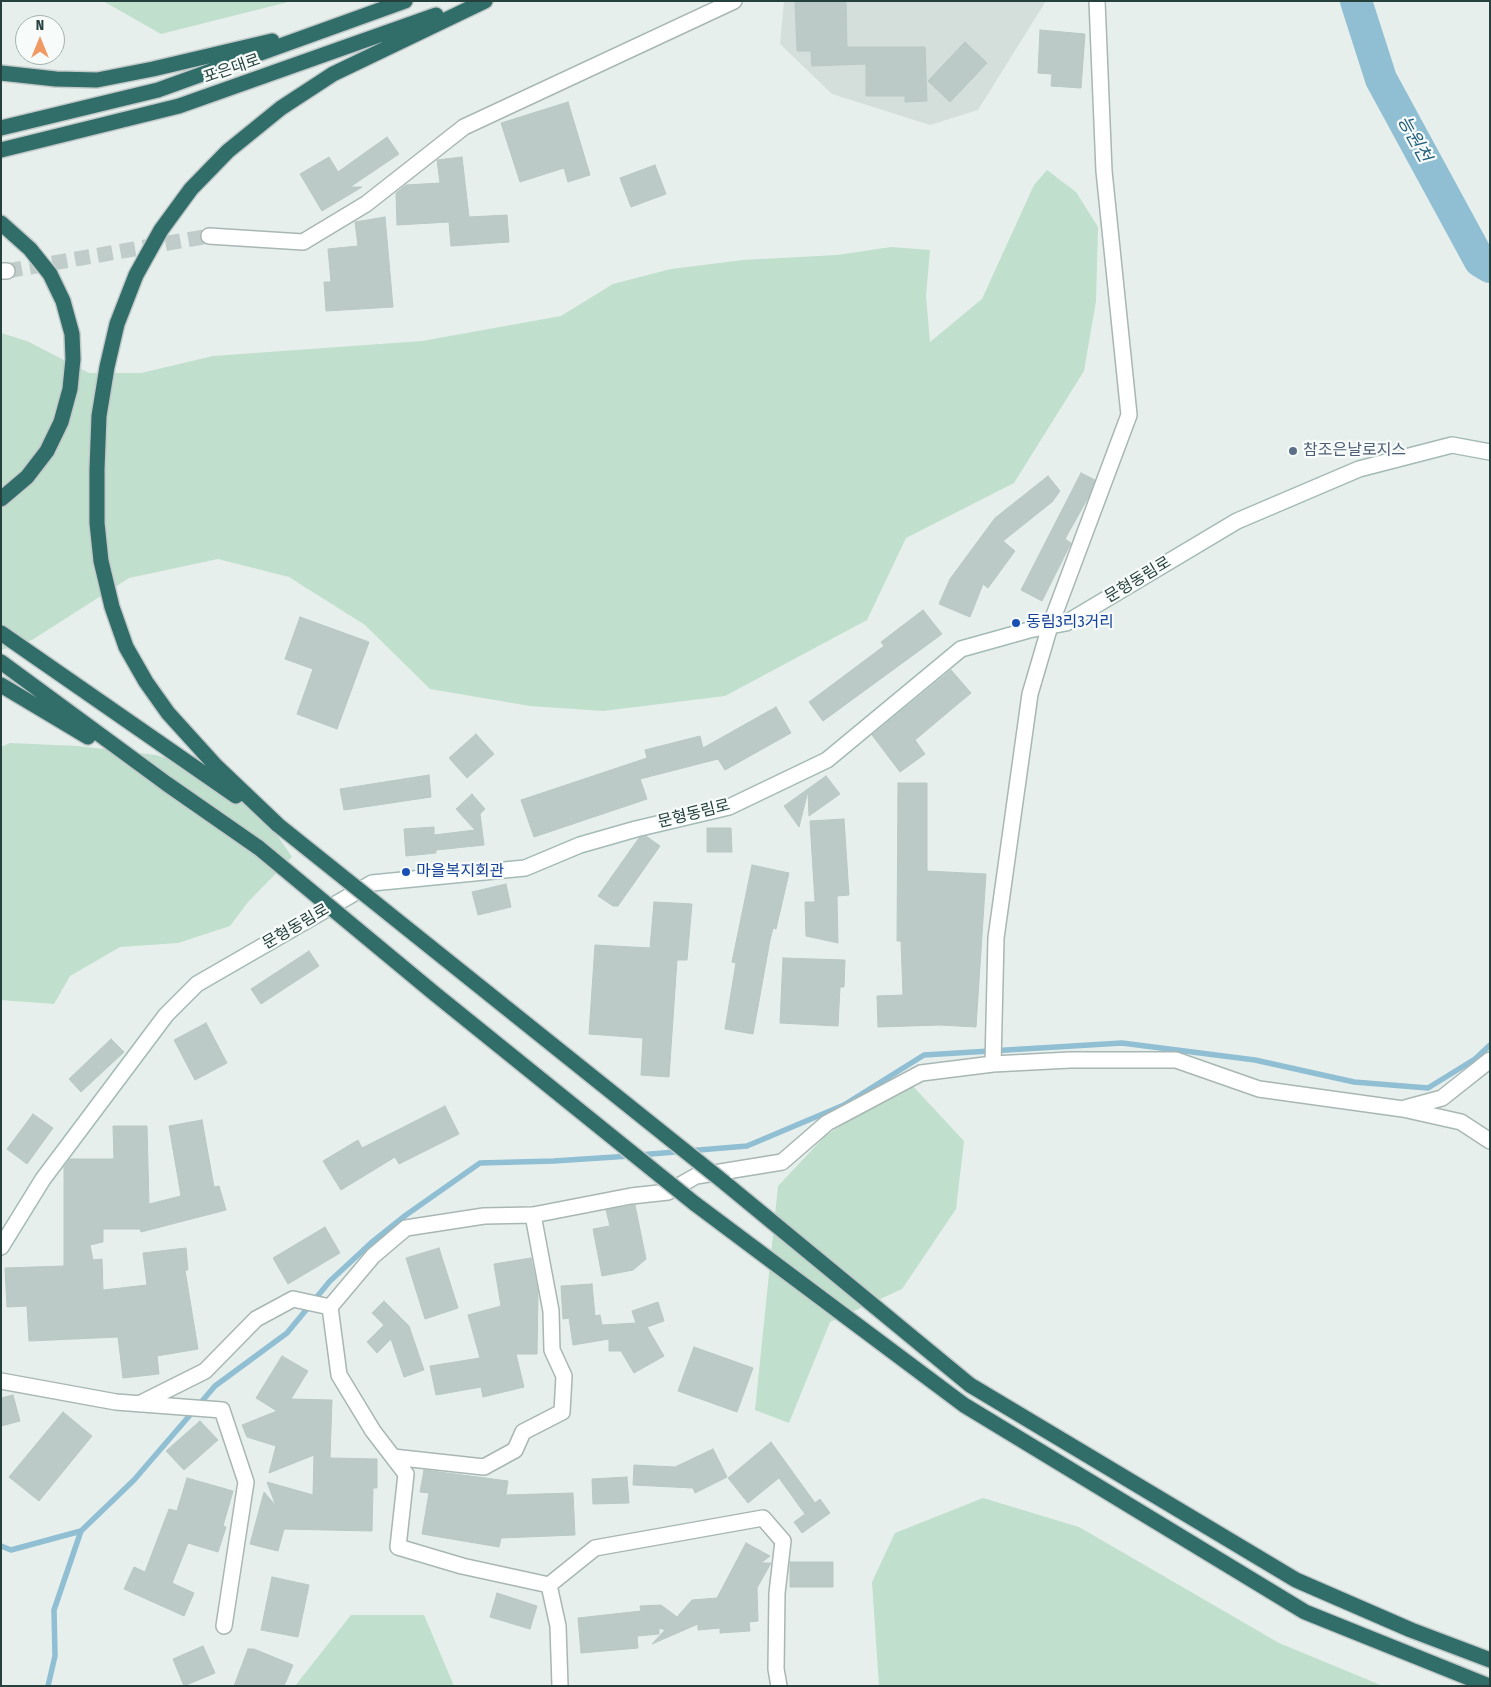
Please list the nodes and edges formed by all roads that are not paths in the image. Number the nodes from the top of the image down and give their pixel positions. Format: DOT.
graph roads {
  1 [pos="405,1"];
  2 [pos="468,1"];
  3 [pos="485,1"];
  4 [pos="734,1"];
  5 [pos="1097,1"];
  6 [pos="356,20"];
  7 [pos="1,73"];
  8 [pos="1,128"];
  9 [pos="1,150"];
  10 [pos="1,223"];
  11 [pos="209,236"];
  12 [pos="1490,452"];
  13 [pos="1,499"];
  14 [pos="1050,626"];
  15 [pos="1,633"];
  16 [pos="1,662"];
  17 [pos="1,685"];
  18 [pos="167,784"];
  19 [pos="278,825"];
  20 [pos="1490,1060"];
  21 [pos="993,1064"];
  22 [pos="1403,1108"];
  23 [pos="1490,1141"];
  24 [pos="533,1215"];
  25 [pos="1,1247"];
  26 [pos="327,1306"];
  27 [pos="1,1381"];
  28 [pos="139,1404"];
  29 [pos="393,1457"];
  30 [pos="549,1585"];
  31 [pos="224,1626"];
  32 [pos="1490,1660"];
  33 [pos="560,1686"];
  34 [pos="779,1686"];
  35 [pos="1489,1686"];
  1 -- 6 [label="highway, 포은대로"];
  2 -- 9 [label="highway, 포은대로"];
  3 -- 19 [label="highway"];
  4 -- 11 [label="street"];
  5 -- 14 [label="street"];
  6 -- 7 [label="highway"];
  6 -- 8 [label="highway, 포은대로"];
  10 -- 13 [label="highway"];
  12 -- 14 [label="street, 문형동림로"];
  14 -- 21 [label="street"];
  14 -- 25 [label="street, 문형동림로"];
  15 -- 19 [label="highway"];
  16 -- 18 [label="highway"];
  17 -- 18 [label="highway"];
  18 -- 35 [label="highway, bridge"];
  19 -- 32 [label="highway, bridge"];
  20 -- 22 [label="street"];
  21 -- 22 [label="street"];
  21 -- 24 [label="street"];
  22 -- 23 [label="street"];
  24 -- 26 [label="street"];
  24 -- 29 [label="street"];
  26 -- 28 [label="street"];
  26 -- 29 [label="street"];
  27 -- 28 [label="street"];
  28 -- 31 [label="street"];
  29 -- 30 [label="street"];
  30 -- 33 [label="street"];
  30 -- 34 [label="street"];
}
